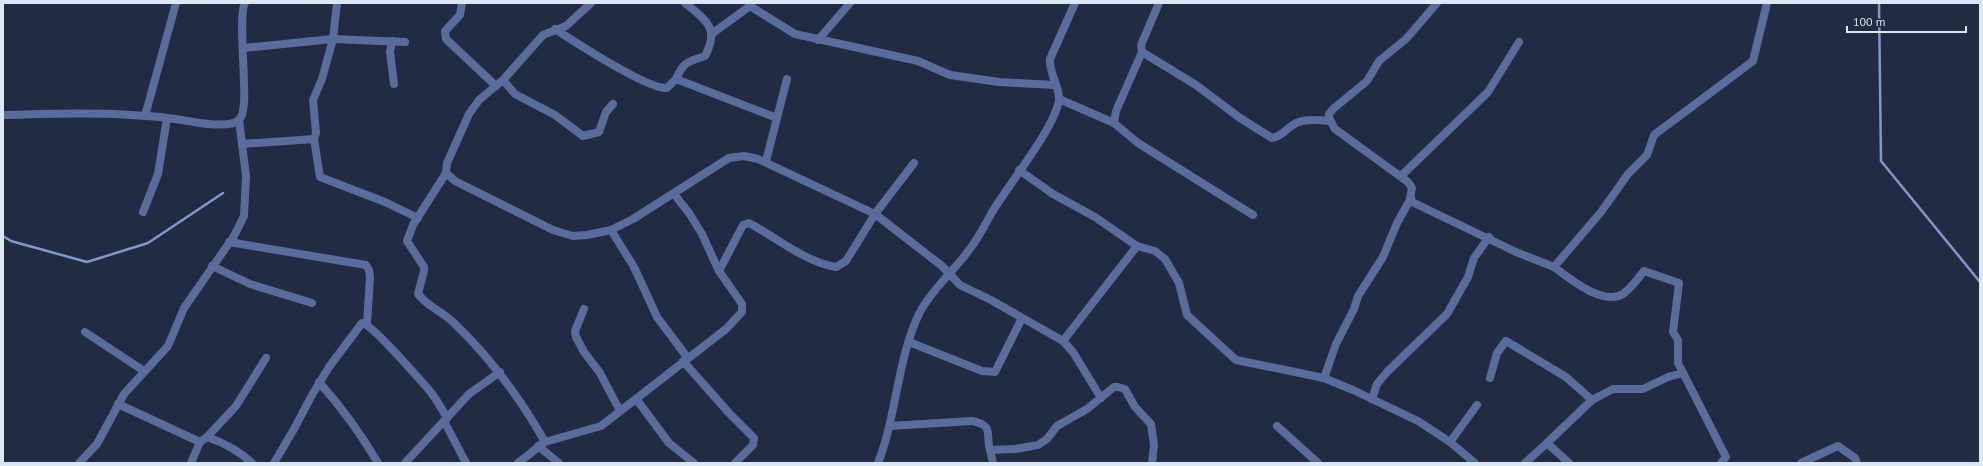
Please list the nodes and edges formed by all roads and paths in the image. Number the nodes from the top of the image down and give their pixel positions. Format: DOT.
graph roads {
  1 [pos="176,3"];
  2 [pos="244,3"];
  3 [pos="337,3"];
  4 [pos="462,3"];
  5 [pos="591,3"];
  6 [pos="685,3"];
  7 [pos="850,3"];
  8 [pos="1075,3"];
  9 [pos="1159,3"];
  10 [pos="1437,3"];
  11 [pos="1767,3"];
  12 [pos="749,4"];
  13 [pos="555,30"];
  14 [pos="712,33"];
  15 [pos="333,39"];
  16 [pos="818,40"];
  17 [pos="392,41"];
  18 [pos="405,42"];
  19 [pos="1519,42"];
  20 [pos="244,48"];
  21 [pos="1142,52"];
  22 [pos="676,79"];
  23 [pos="787,79"];
  24 [pos="503,80"];
  25 [pos="394,84"];
  26 [pos="1055,85"];
  27 [pos="496,86"];
  28 [pos="1059,99"];
  29 [pos="613,104"];
  30 [pos="3,115"];
  31 [pos="144,116"];
  32 [pos="167,118"];
  33 [pos="777,118"];
  34 [pos="239,120"];
  35 [pos="1330,121"];
  36 [pos="1114,123"];
  37 [pos="314,139"];
  38 [pos="242,144"];
  39 [pos="766,161"];
  40 [pos="914,163"];
  41 [pos="1019,170"];
  42 [pos="446,173"];
  43 [pos="1402,176"];
  44 [pos="674,194"];
  45 [pos="1412,198"];
  46 [pos="143,212"];
  47 [pos="875,214"];
  48 [pos="1253,215"];
  49 [pos="418,218"];
  50 [pos="611,230"];
  51 [pos="1489,238"];
  52 [pos="229,242"];
  53 [pos="1137,246"];
  54 [pos="212,266"];
  55 [pos="1554,267"];
  56 [pos="718,271"];
  57 [pos="949,274"];
  58 [pos="312,303"];
  59 [pos="584,309"];
  60 [pos="1022,318"];
  61 [pos="367,324"];
  62 [pos="85,332"];
  63 [pos="1063,341"];
  64 [pos="909,342"];
  65 [pos="266,358"];
  66 [pos="685,359"];
  67 [pos="144,371"];
  68 [pos="500,372"];
  69 [pos="1683,373"];
  70 [pos="1324,378"];
  71 [pos="1490,378"];
  72 [pos="319,382"];
  73 [pos="1101,398"];
  74 [pos="1372,399"];
  75 [pos="637,400"];
  76 [pos="1592,400"];
  77 [pos="118,404"];
  78 [pos="1477,405"];
  79 [pos="620,411"];
  80 [pos="446,419"];
  81 [pos="890,426"];
  82 [pos="1277,426"];
  83 [pos="203,440"];
  84 [pos="1450,442"];
  85 [pos="1546,443"];
  86 [pos="542,444"];
  87 [pos="990,450"];
  88 [pos="79,463"];
  89 [pos="191,463"];
  90 [pos="252,463"];
  91 [pos="274,463"];
  92 [pos="378,463"];
  93 [pos="406,463"];
  94 [pos="466,463"];
  95 [pos="518,463"];
  96 [pos="559,463"];
  97 [pos="694,463"];
  98 [pos="735,463"];
  99 [pos="878,463"];
  100 [pos="993,463"];
  101 [pos="1152,463"];
  102 [pos="1318,463"];
  103 [pos="1475,463"];
  104 [pos="1525,463"];
  105 [pos="1569,463"];
  106 [pos="1721,463"];
  107 [pos="1801,463"];
  108 [pos="1857,463"];
  1 -- 31 [label="street"];
  2 -- 20 [label="street"];
  3 -- 15 [label="street"];
  4 -- 27 [label="street"];
  5 -- 13 [label="street"];
  6 -- 14 [label="street"];
  7 -- 16 [label="street"];
  8 -- 26 [label="street"];
  9 -- 21 [label="street"];
  10 -- 35 [label="street"];
  11 -- 55 [label="street"];
  12 -- 14 [label="street"];
  12 -- 16 [label="street"];
  13 -- 22 [label="street"];
  13 -- 24 [label="street"];
  14 -- 22 [label="street"];
  15 -- 17 [label="street"];
  15 -- 20 [label="street"];
  15 -- 37 [label="street"];
  16 -- 26 [label="street"];
  17 -- 18 [label="street"];
  17 -- 25 [label="street"];
  19 -- 43 [label="street"];
  20 -- 34 [label="street"];
  21 -- 35 [label="street"];
  21 -- 36 [label="street"];
  22 -- 33 [label="street"];
  23 -- 33 [label="street"];
  24 -- 27 [label="street"];
  24 -- 29 [label="street"];
  26 -- 28 [label="street"];
  27 -- 42 [label="street"];
  28 -- 36 [label="street"];
  28 -- 41 [label="street"];
  30 -- 31 [label="street"];
  31 -- 32 [label="street"];
  32 -- 34 [label="street"];
  32 -- 46 [label="street"];
  33 -- 39 [label="street"];
  34 -- 38 [label="street"];
  35 -- 43 [label="street"];
  36 -- 48 [label="street"];
  37 -- 38 [label="street"];
  37 -- 49 [label="street"];
  38 -- 52 [label="street"];
  39 -- 44 [label="street"];
  39 -- 47 [label="street"];
  40 -- 47 [label="street"];
  41 -- 53 [label="street"];
  41 -- 57 [label="street"];
  42 -- 49 [label="street"];
  42 -- 50 [label="street"];
  43 -- 45 [label="street"];
  44 -- 50 [label="street"];
  44 -- 56 [label="street"];
  45 -- 51 [label="street"];
  45 -- 70 [label="street"];
  47 -- 56 [label="street"];
  47 -- 57 [label="street"];
  49 -- 68 [label="street"];
  50 -- 66 [label="street"];
  51 -- 55 [label="street"];
  51 -- 74 [label="street"];
  52 -- 54 [label="street"];
  52 -- 61 [label="street"];
  53 -- 63 [label="street"];
  53 -- 70 [label="street"];
  54 -- 58 [label="street"];
  54 -- 67 [label="street"];
  55 -- 69 [label="street"];
  56 -- 66 [label="street"];
  57 -- 60 [label="street"];
  57 -- 64 [label="street"];
  59 -- 79 [label="street"];
  60 -- 63 [label="street"];
  60 -- 64 [label="street"];
  61 -- 72 [label="street"];
  61 -- 80 [label="street"];
  62 -- 67 [label="street"];
  63 -- 73 [label="street"];
  64 -- 81 [label="street"];
  65 -- 83 [label="street"];
  66 -- 75 [label="street"];
  66 -- 98 [label="street"];
  67 -- 77 [label="street"];
  68 -- 80 [label="street"];
  68 -- 86 [label="street"];
  69 -- 76 [label="street"];
  69 -- 106 [label="street"];
  70 -- 74 [label="street"];
  71 -- 76 [label="street"];
  72 -- 91 [label="street"];
  72 -- 92 [label="street"];
  73 -- 87 [label="street"];
  73 -- 101 [label="street"];
  74 -- 84 [label="street"];
  75 -- 79 [label="street"];
  75 -- 97 [label="street"];
  76 -- 85 [label="street"];
  77 -- 83 [label="street"];
  77 -- 88 [label="street"];
  78 -- 84 [label="street"];
  79 -- 86 [label="street"];
  80 -- 93 [label="street"];
  80 -- 94 [label="street"];
  81 -- 87 [label="street"];
  81 -- 99 [label="street"];
  82 -- 102 [label="street"];
  83 -- 89 [label="street"];
  83 -- 90 [label="street"];
  84 -- 103 [label="street"];
  85 -- 104 [label="street"];
  85 -- 105 [label="street"];
  86 -- 95 [label="street"];
  86 -- 96 [label="street"];
  87 -- 100 [label="street"];
  107 -- 108 [label="street"];
}
